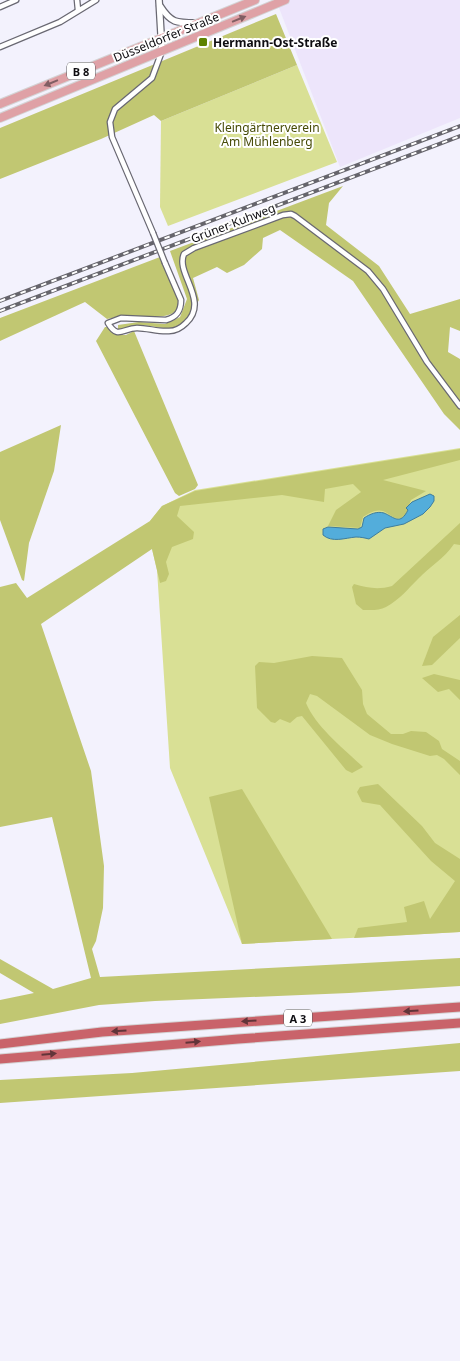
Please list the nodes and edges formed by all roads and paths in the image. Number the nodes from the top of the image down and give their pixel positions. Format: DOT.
graph roads {
  1 [pos="16,0"];
  2 [pos="77,0"];
  3 [pos="96,0"];
  4 [pos="255,0"];
  5 [pos="285,0"];
  6 [pos="159,2"];
  7 [pos="0,7"];
  8 [pos="78,10"];
  9 [pos="198,23"];
  10 [pos="161,38"];
  11 [pos="0,47"];
  12 [pos="162,50"];
  13 [pos="0,104"];
  14 [pos="0,118"];
  15 [pos="460,406"];
  16 [pos="460,1008"];
  17 [pos="460,1023"];
  18 [pos="0,1044"];
  19 [pos="0,1059"];
  1 -- 7 [label="street"];
  2 -- 8 [label="street"];
  3 -- 8 [label="street"];
  4 -- 9 [label="main road, Düsseldorfer Straße / B 8"];
  12 -- 5 [label="main road, Düsseldorfer Straße / B 8, one-way"];
  6 -- 9 [label="street"];
  6 -- 10 [label="street"];
  8 -- 11 [label="street"];
  9 -- 10 [label="main road, Düsseldorfer Straße / B 8"];
  10 -- 12 [label="street"];
  10 -- 13 [label="main road, Düsseldorfer Straße / B 8, one-way"];
  12 -- 14 [label="main road, Düsseldorfer Straße / B 8"];
  12 -- 15 [label="street, Grüner Kuhweg, bridge"];
  16 -- 18 [label="highway, A 3, one-way"];
  19 -- 17 [label="highway, A 3, one-way"];
}
